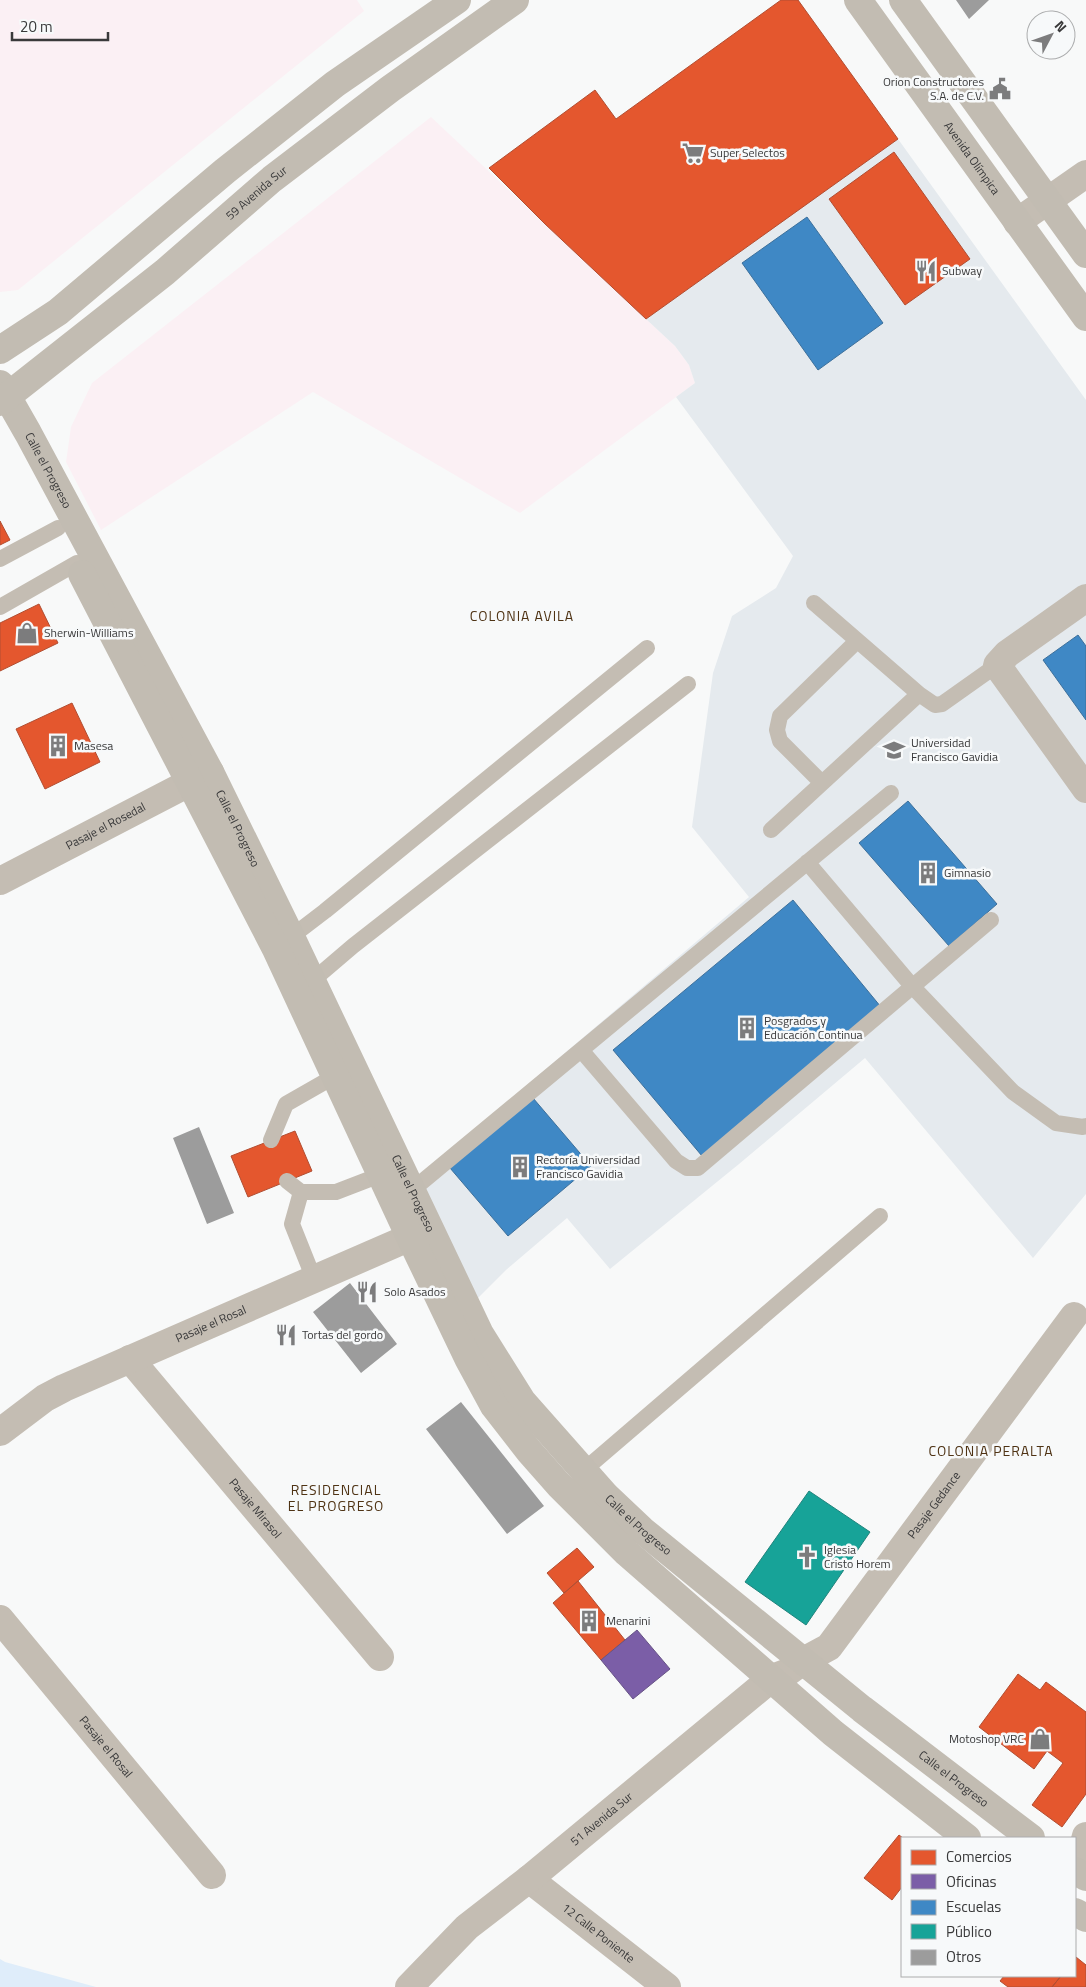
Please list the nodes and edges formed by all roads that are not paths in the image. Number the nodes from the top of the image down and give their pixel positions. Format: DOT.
graph roads {
  1 [pos="457,0"];
  2 [pos="515,0"];
  3 [pos="858,0"];
  4 [pos="903,0"];
  5 [pos="1086,174"];
  6 [pos="1048,201"];
  7 [pos="1017,222"];
  8 [pos="1086,254"];
  9 [pos="1086,318"];
  10 [pos="0,350"];
  11 [pos="2,400"];
  12 [pos="58,528"];
  13 [pos="0,559"];
  14 [pos="77,563"];
  15 [pos="1086,598"];
  16 [pos="814,603"];
  17 [pos="0,607"];
  18 [pos="857,641"];
  19 [pos="647,648"];
  20 [pos="997,665"];
  21 [pos="688,684"];
  22 [pos="919,694"];
  23 [pos="200,777"];
  24 [pos="822,783"];
  25 [pos="1086,789"];
  26 [pos="891,793"];
  27 [pos="771,830"];
  28 [pos="808,862"];
  29 [pos="0,881"];
  30 [pos="991,920"];
  31 [pos="291,936"];
  32 [pos="312,981"];
  33 [pos="912,986"];
  34 [pos="581,1050"];
  35 [pos="344,1071"];
  36 [pos="1086,1126"];
  37 [pos="272,1140"];
  38 [pos="390,1171"];
  39 [pos="287,1181"];
  40 [pos="411,1191"];
  41 [pos="301,1192"];
  42 [pos="880,1216"];
  43 [pos="420,1233"];
  44 [pos="314,1279"];
  45 [pos="1074,1316"];
  46 [pos="130,1359"];
  47 [pos="2,1423"];
  48 [pos="583,1471"];
  49 [pos="0,1620"];
  50 [pos="380,1657"];
  51 [pos="803,1661"];
  52 [pos="772,1678"];
  53 [pos="1086,1836"];
  54 [pos="966,1837"];
  55 [pos="1030,1837"];
  56 [pos="1079,1873"];
  57 [pos="212,1876"];
  58 [pos="529,1879"];
  59 [pos="409,1987"];
  60 [pos="667,1987"];
  1 -- 10 [label="street"];
  2 -- 11 [label="street, 59 Avenida Sur"];
  3 -- 7 [label="street, Avenida Olímpica"];
  4 -- 6 [label="street"];
  5 -- 6 [label="street"];
  6 -- 7 [label="street"];
  6 -- 8 [label="street"];
  7 -- 9 [label="street, Avenida Olímpica"];
  11 -- 12 [label="street, Calle el Progreso"];
  11 -- 23 [label="street, Calle el Progreso"];
  12 -- 13 [label="lane"];
  12 -- 14 [label="street, Calle el Progreso"];
  14 -- 17 [label="lane"];
  14 -- 23 [label="street, Calle el Progreso"];
  15 -- 20 [label="street"];
  16 -- 18 [label="lane"];
  18 -- 22 [label="lane"];
  18 -- 24 [label="lane"];
  19 -- 31 [label="lane"];
  20 -- 22 [label="lane"];
  20 -- 25 [label="street"];
  21 -- 32 [label="lane"];
  22 -- 24 [label="lane"];
  23 -- 29 [label="street, Pasaje el Rosedal"];
  23 -- 31 [label="street, Calle el Progreso"];
  23 -- 35 [label="street, Calle el Progreso"];
  24 -- 27 [label="lane"];
  26 -- 28 [label="lane"];
  28 -- 33 [label="lane"];
  28 -- 34 [label="lane"];
  30 -- 33 [label="lane"];
  31 -- 32 [label="street, Calle el Progreso"];
  32 -- 35 [label="street, Calle el Progreso"];
  33 -- 34 [label="lane"];
  33 -- 36 [label="lane"];
  34 -- 40 [label="lane"];
  35 -- 37 [label="lane"];
  35 -- 38 [label="street, Calle el Progreso"];
  38 -- 40 [label="street, Calle el Progreso"];
  38 -- 41 [label="lane"];
  38 -- 43 [label="street, Calle el Progreso"];
  39 -- 41 [label="lane"];
  40 -- 43 [label="street, Calle el Progreso"];
  41 -- 44 [label="lane"];
  42 -- 48 [label="lane"];
  43 -- 44 [label="street, Pasaje el Rosal"];
  43 -- 48 [label="street, Calle el Progreso"];
  43 -- 52 [label="street, Calle el Progreso"];
  44 -- 46 [label="street, Pasaje el Rosal"];
  45 -- 51 [label="street, Pasaje Gedance"];
  46 -- 47 [label="street, Pasaje el Rosal"];
  46 -- 50 [label="street, Pasaje Mirasol"];
  48 -- 51 [label="street, Calle el Progreso"];
  49 -- 57 [label="street, Pasaje el Rosal"];
  51 -- 52 [label="street, 51 Avenida Sur"];
  51 -- 55 [label="street, Calle el Progreso"];
  52 -- 54 [label="street, Calle el Progreso"];
  52 -- 58 [label="street, 51 Avenida Sur"];
  53 -- 56 [label="street"];
  58 -- 59 [label="street, 51 Avenida Sur"];
  58 -- 60 [label="street, 12 Calle Poniente"];
}
